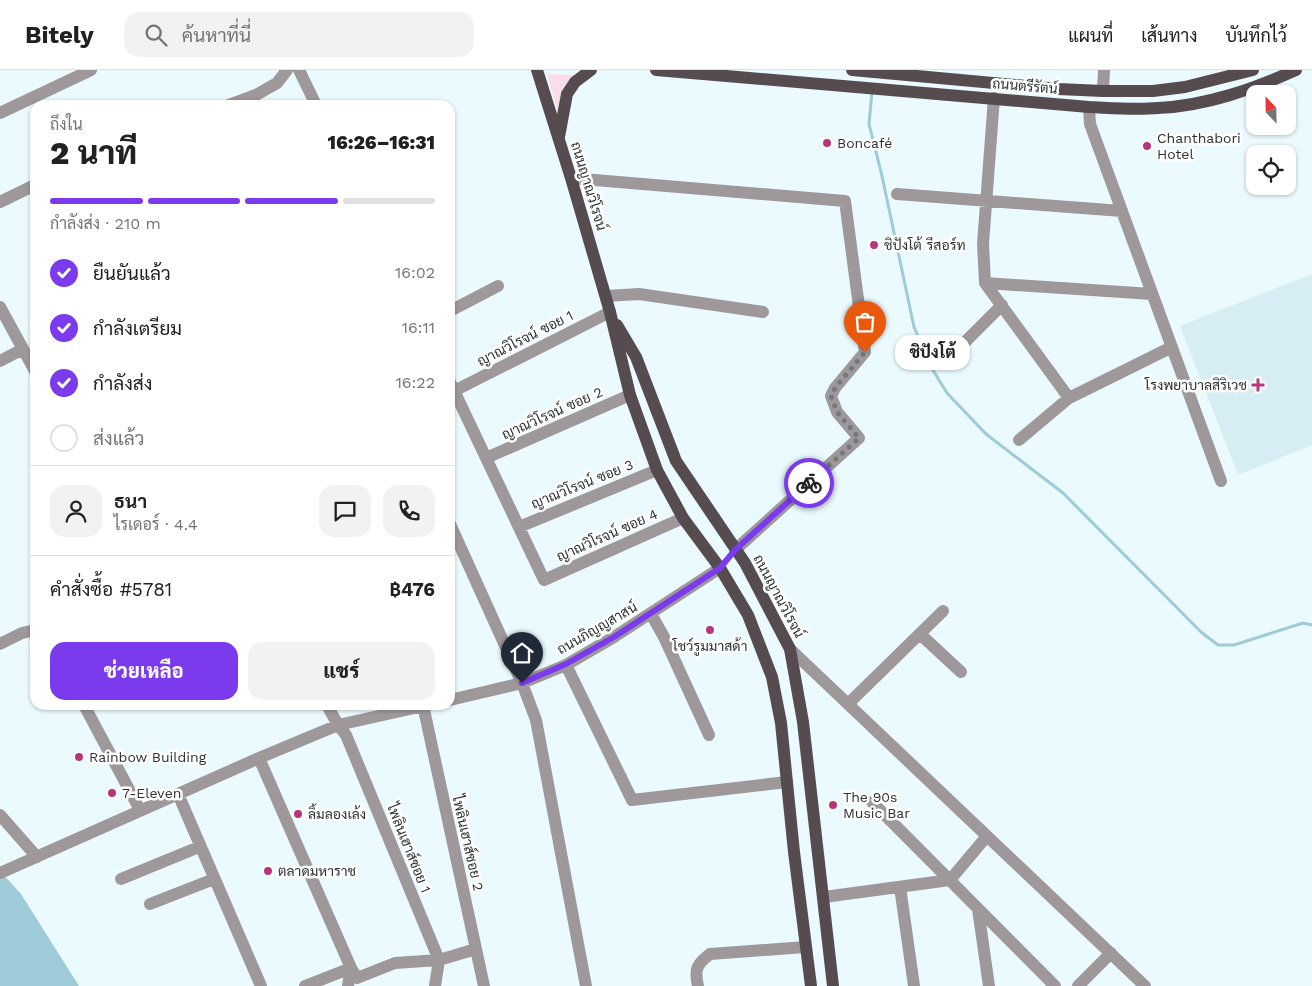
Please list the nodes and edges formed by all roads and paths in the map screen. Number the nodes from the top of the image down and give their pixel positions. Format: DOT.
graph roads {
  1 [pos="92,70"];
  2 [pos="287,70"];
  3 [pos="299,70"];
  4 [pos="537,70"];
  5 [pos="590,70"];
  6 [pos="656,70"];
  7 [pos="852,70"];
  8 [pos="1104,70"];
  9 [pos="1253,70"];
  10 [pos="1283,73"];
  11 [pos="1228,74"];
  12 [pos="1103,91"];
  13 [pos="994,98"];
  14 [pos="258,100"];
  15 [pos="314,100"];
  16 [pos="1088,107"];
  17 [pos="0,113"];
  18 [pos="559,139"];
  19 [pos="571,178"];
  20 [pos="30,187"];
  21 [pos="897,194"];
  22 [pos="987,199"];
  23 [pos="0,202"];
  24 [pos="1122,210"];
  25 [pos="985,283"];
  26 [pos="498,286"];
  27 [pos="1152,294"];
  28 [pos="606,296"];
  29 [pos="1002,305"];
  30 [pos="0,308"];
  31 [pos="455,308"];
  32 [pos="610,312"];
  33 [pos="763,312"];
  34 [pos="1172,348"];
  35 [pos="23,349"];
  36 [pos="950,357"];
  37 [pos="0,361"];
  38 [pos="30,362"];
  39 [pos="455,386"];
  40 [pos="455,393"];
  41 [pos="630,395"];
  42 [pos="1069,398"];
  43 [pos="1019,440"];
  44 [pos="486,458"];
  45 [pos="657,470"];
  46 [pos="1221,481"];
  47 [pos="684,518"];
  48 [pos="519,526"];
  49 [pos="455,535"];
  50 [pos="735,550"];
  51 [pos="720,568"];
  52 [pos="943,612"];
  53 [pos="651,614"];
  54 [pos="30,631"];
  55 [pos="920,634"];
  56 [pos="0,644"];
  57 [pos="790,649"];
  58 [pos="566,664"];
  59 [pos="961,672"];
  60 [pos="522,683"];
  61 [pos="455,699"];
  62 [pos="848,704"];
  63 [pos="87,710"];
  64 [pos="330,710"];
  65 [pos="402,710"];
  66 [pos="425,710"];
  67 [pos="338,725"];
  68 [pos="709,735"];
  69 [pos="259,758"];
  70 [pos="787,782"];
  71 [pos="178,794"];
  72 [pos="872,802"];
  73 [pos="140,810"];
  74 [pos="0,815"];
  75 [pos="987,836"];
  76 [pos="200,846"];
  77 [pos="37,857"];
  78 [pos="0,873"];
  79 [pos="121,879"];
  80 [pos="214,879"];
  81 [pos="950,880"];
  82 [pos="900,887"];
  83 [pos="824,897"];
  84 [pos="150,904"];
  85 [pos="978,909"];
  86 [pos="805,947"];
  87 [pos="476,949"];
  88 [pos="1110,953"];
  89 [pos="439,960"];
  90 [pos="351,968"];
  91 [pos="261,986"];
  92 [pos="306,986"];
  93 [pos="348,986"];
  94 [pos="435,986"];
  95 [pos="484,986"];
  96 [pos="586,986"];
  97 [pos="698,986"];
  98 [pos="811,986"];
  99 [pos="833,986"];
  100 [pos="914,986"];
  101 [pos="990,986"];
  102 [pos="1054,986"];
  103 [pos="1078,986"];
  104 [pos="1145,986"];
  1 -- 17 [label="street"];
  2 -- 14 [label="street"];
  3 -- 15 [label="street"];
  4 -- 18 [label="main road, ถนนญาณวิโรจน์"];
  5 -- 18 [label="main road"];
  6 -- 13 [label="main road, ถนนตรีรัตน์"];
  7 -- 12 [label="main road, ถนนตรีรัตน์"];
  8 -- 12 [label="street"];
  9 -- 11 [label="main road, ถนนตรีรัตน์"];
  10 -- 16 [label="main road, ถนนตรีรัตน์"];
  11 -- 12 [label="main road, ถนนตรีรัตน์"];
  13 -- 16 [label="main road, ถนนตรีรัตน์"];
  13 -- 22 [label="street"];
  16 -- 24 [label="street"];
  18 -- 19 [label="main road, ถนนญาณวิโรจน์"];
  19 -- 28 [label="main road, ถนนญาณวิโรจน์"];
  19 -- 50 [label="street"];
  20 -- 23 [label="street"];
  21 -- 22 [label="street"];
  22 -- 24 [label="street"];
  22 -- 25 [label="street"];
  24 -- 27 [label="street"];
  25 -- 27 [label="street"];
  25 -- 29 [label="street"];
  26 -- 31 [label="street"];
  27 -- 34 [label="street"];
  28 -- 32 [label="main road, ถนนญาณวิโรจน์"];
  28 -- 33 [label="street"];
  29 -- 36 [label="street"];
  29 -- 42 [label="street"];
  30 -- 35 [label="street"];
  32 -- 39 [label="street, ญาณวิโรจน์ ซอย 1"];
  32 -- 41 [label="main road, ถนนญาณวิโรจน์"];
  32 -- 50 [label="main road, ถนนญาณวิโรจน์"];
  34 -- 42 [label="street"];
  34 -- 46 [label="street"];
  35 -- 37 [label="street"];
  35 -- 38 [label="street"];
  40 -- 44 [label="street"];
  41 -- 44 [label="street, ญาณวิโรจน์ ซอย 2"];
  41 -- 45 [label="main road, ถนนญาณวิโรจน์"];
  42 -- 43 [label="street"];
  44 -- 48 [label="street"];
  45 -- 47 [label="main road, ถนนญาณวิโรจน์"];
  45 -- 48 [label="street, ญาณวิโรจน์ ซอย 3"];
  47 -- 48 [label="street, ญาณวิโรจน์ ซอย 4"];
  47 -- 51 [label="main road, ถนนญาณวิโรจน์"];
  49 -- 60 [label="street"];
  50 -- 51 [label="main road"];
  50 -- 57 [label="main road, ถนนญาณวิโรจน์"];
  51 -- 53 [label="street, ถนนภิญญสาสน์"];
  51 -- 70 [label="main road, ถนนญาณวิโรจน์"];
  52 -- 55 [label="street"];
  53 -- 58 [label="street, ถนนภิญญสาสน์"];
  53 -- 68 [label="street"];
  54 -- 56 [label="street"];
  55 -- 59 [label="street"];
  55 -- 62 [label="street"];
  57 -- 62 [label="street"];
  57 -- 83 [label="main road, ถนนญาณวิโรจน์"];
  58 -- 60 [label="street, ถนนภิญญสาสน์"];
  58 -- 70 [label="street"];
  60 -- 61 [label="street, ถนนภิญญสาสน์"];
  60 -- 96 [label="street"];
  62 -- 75 [label="street"];
  63 -- 73 [label="street"];
  64 -- 67 [label="street, ไพลินเฮาส์ซอย 1"];
  65 -- 67 [label="street"];
  66 -- 87 [label="street, ไพลินเฮาส์ซอย 2"];
  67 -- 69 [label="street"];
  67 -- 89 [label="street, ไพลินเฮาส์ซอย 1"];
  69 -- 71 [label="street"];
  69 -- 90 [label="street"];
  70 -- 86 [label="main road, ถนนญาณวิโรจน์"];
  71 -- 73 [label="street"];
  71 -- 76 [label="street"];
  72 -- 81 [label="street"];
  73 -- 77 [label="street"];
  74 -- 77 [label="street"];
  75 -- 81 [label="street"];
  75 -- 88 [label="street"];
  76 -- 79 [label="street"];
  76 -- 80 [label="street"];
  77 -- 78 [label="street"];
  80 -- 84 [label="street"];
  80 -- 91 [label="street"];
  81 -- 82 [label="street"];
  81 -- 85 [label="street"];
  82 -- 83 [label="street"];
  82 -- 100 [label="street"];
  83 -- 99 [label="main road, ถนนญาณวิโรจน์"];
  85 -- 101 [label="street"];
  85 -- 102 [label="street"];
  86 -- 97 [label="street"];
  86 -- 98 [label="main road, ถนนญาณวิโรจน์"];
  87 -- 89 [label="street"];
  87 -- 95 [label="street, ไพลินเฮาส์ซอย 2"];
  88 -- 103 [label="street"];
  88 -- 104 [label="street"];
  89 -- 90 [label="street"];
  89 -- 94 [label="street"];
  90 -- 92 [label="street"];
  90 -- 93 [label="street"];
}
